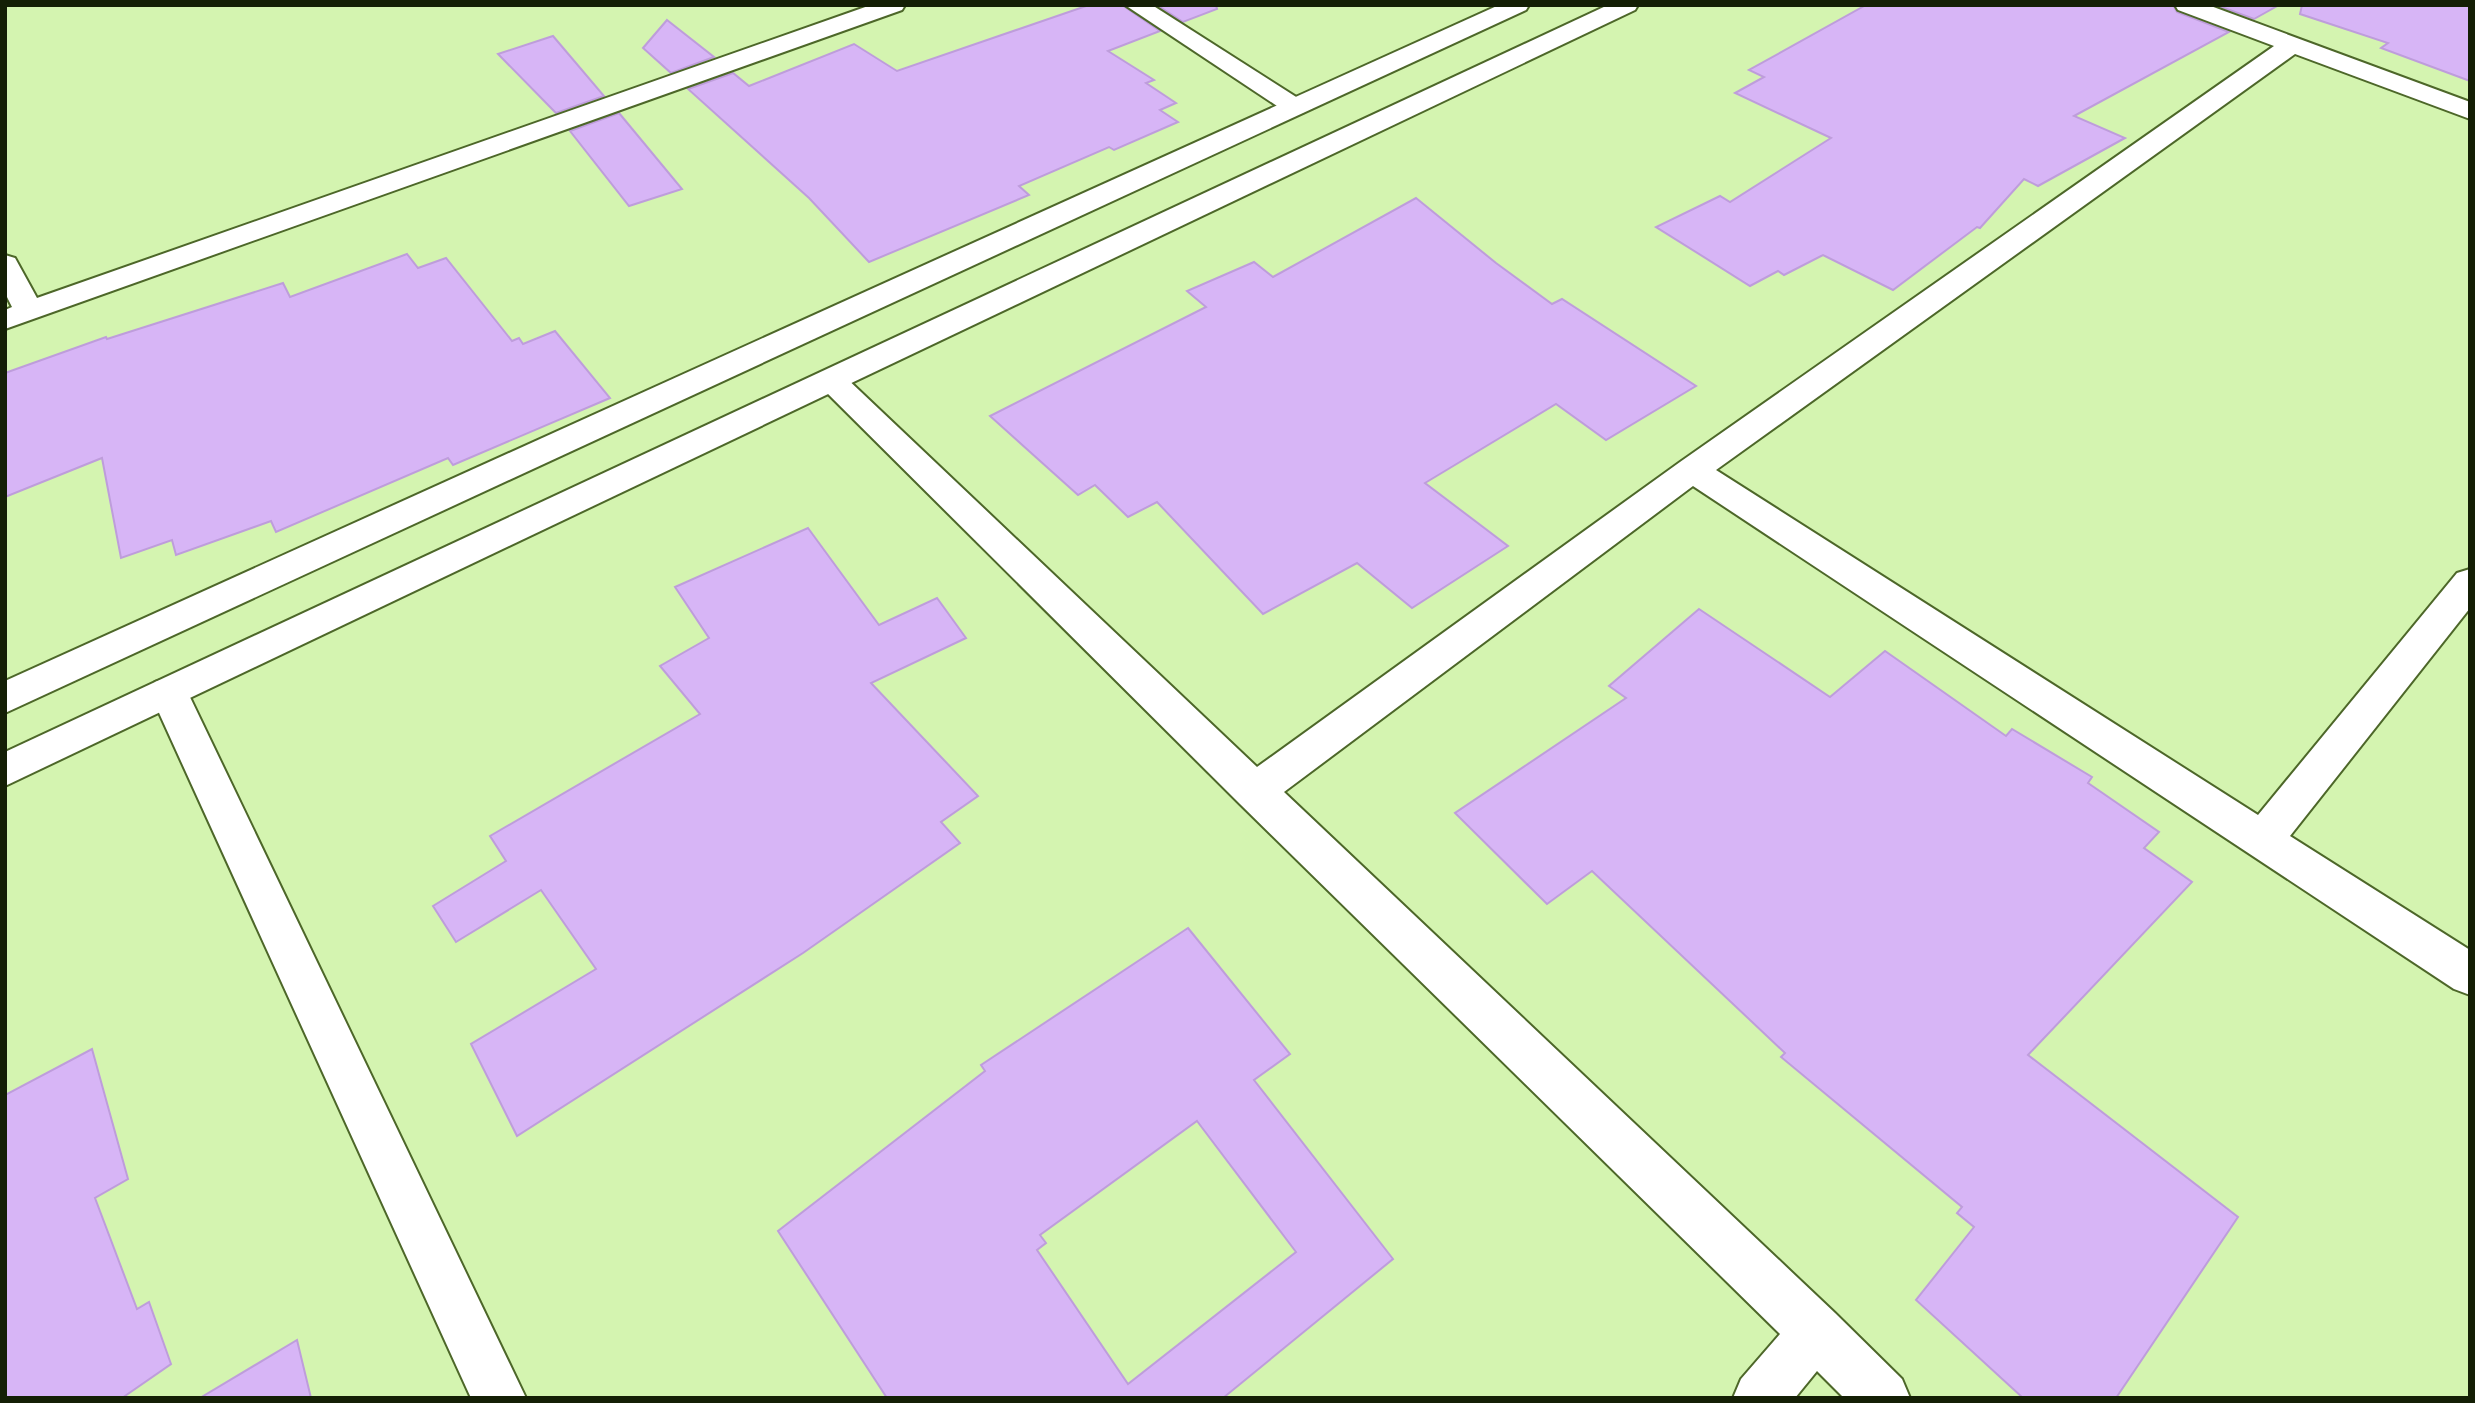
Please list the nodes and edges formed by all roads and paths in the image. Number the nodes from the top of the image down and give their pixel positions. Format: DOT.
graph roads {
  1 [pos="894,5"];
  2 [pos="1136,5"];
  3 [pos="1518,5"];
  4 [pos="1627,5"];
  5 [pos="2186,5"];
  6 [pos="2293,44"];
  7 [pos="1296,107"];
  8 [pos="2470,111"];
  9 [pos="5,264"];
  10 [pos="17,316"];
  11 [pos="831,381"];
  12 [pos="1692,470"];
  13 [pos="2470,582"];
  14 [pos="169,693"];
  15 [pos="5,698"];
  16 [pos="5,770"];
  17 [pos="1254,792"];
  18 [pos="2262,840"];
  19 [pos="2470,975"];
  20 [pos="1816,1332"];
  21 [pos="499,1398"];
  22 [pos="1760,1398"];
  23 [pos="1883,1398"];
  1 -- 10 [label="street"];
  2 -- 7 [label="street"];
  3 -- 7 [label="street"];
  4 -- 11 [label="street"];
  5 -- 6 [label="street"];
  6 -- 8 [label="street"];
  6 -- 12 [label="street"];
  7 -- 15 [label="street"];
  9 -- 10 [label="street"];
  11 -- 14 [label="street"];
  11 -- 17 [label="street"];
  12 -- 17 [label="street"];
  12 -- 18 [label="street"];
  13 -- 18 [label="street"];
  14 -- 16 [label="street"];
  14 -- 21 [label="street"];
  17 -- 20 [label="street"];
  18 -- 19 [label="street"];
  20 -- 22 [label="street"];
  20 -- 23 [label="street"];
}
